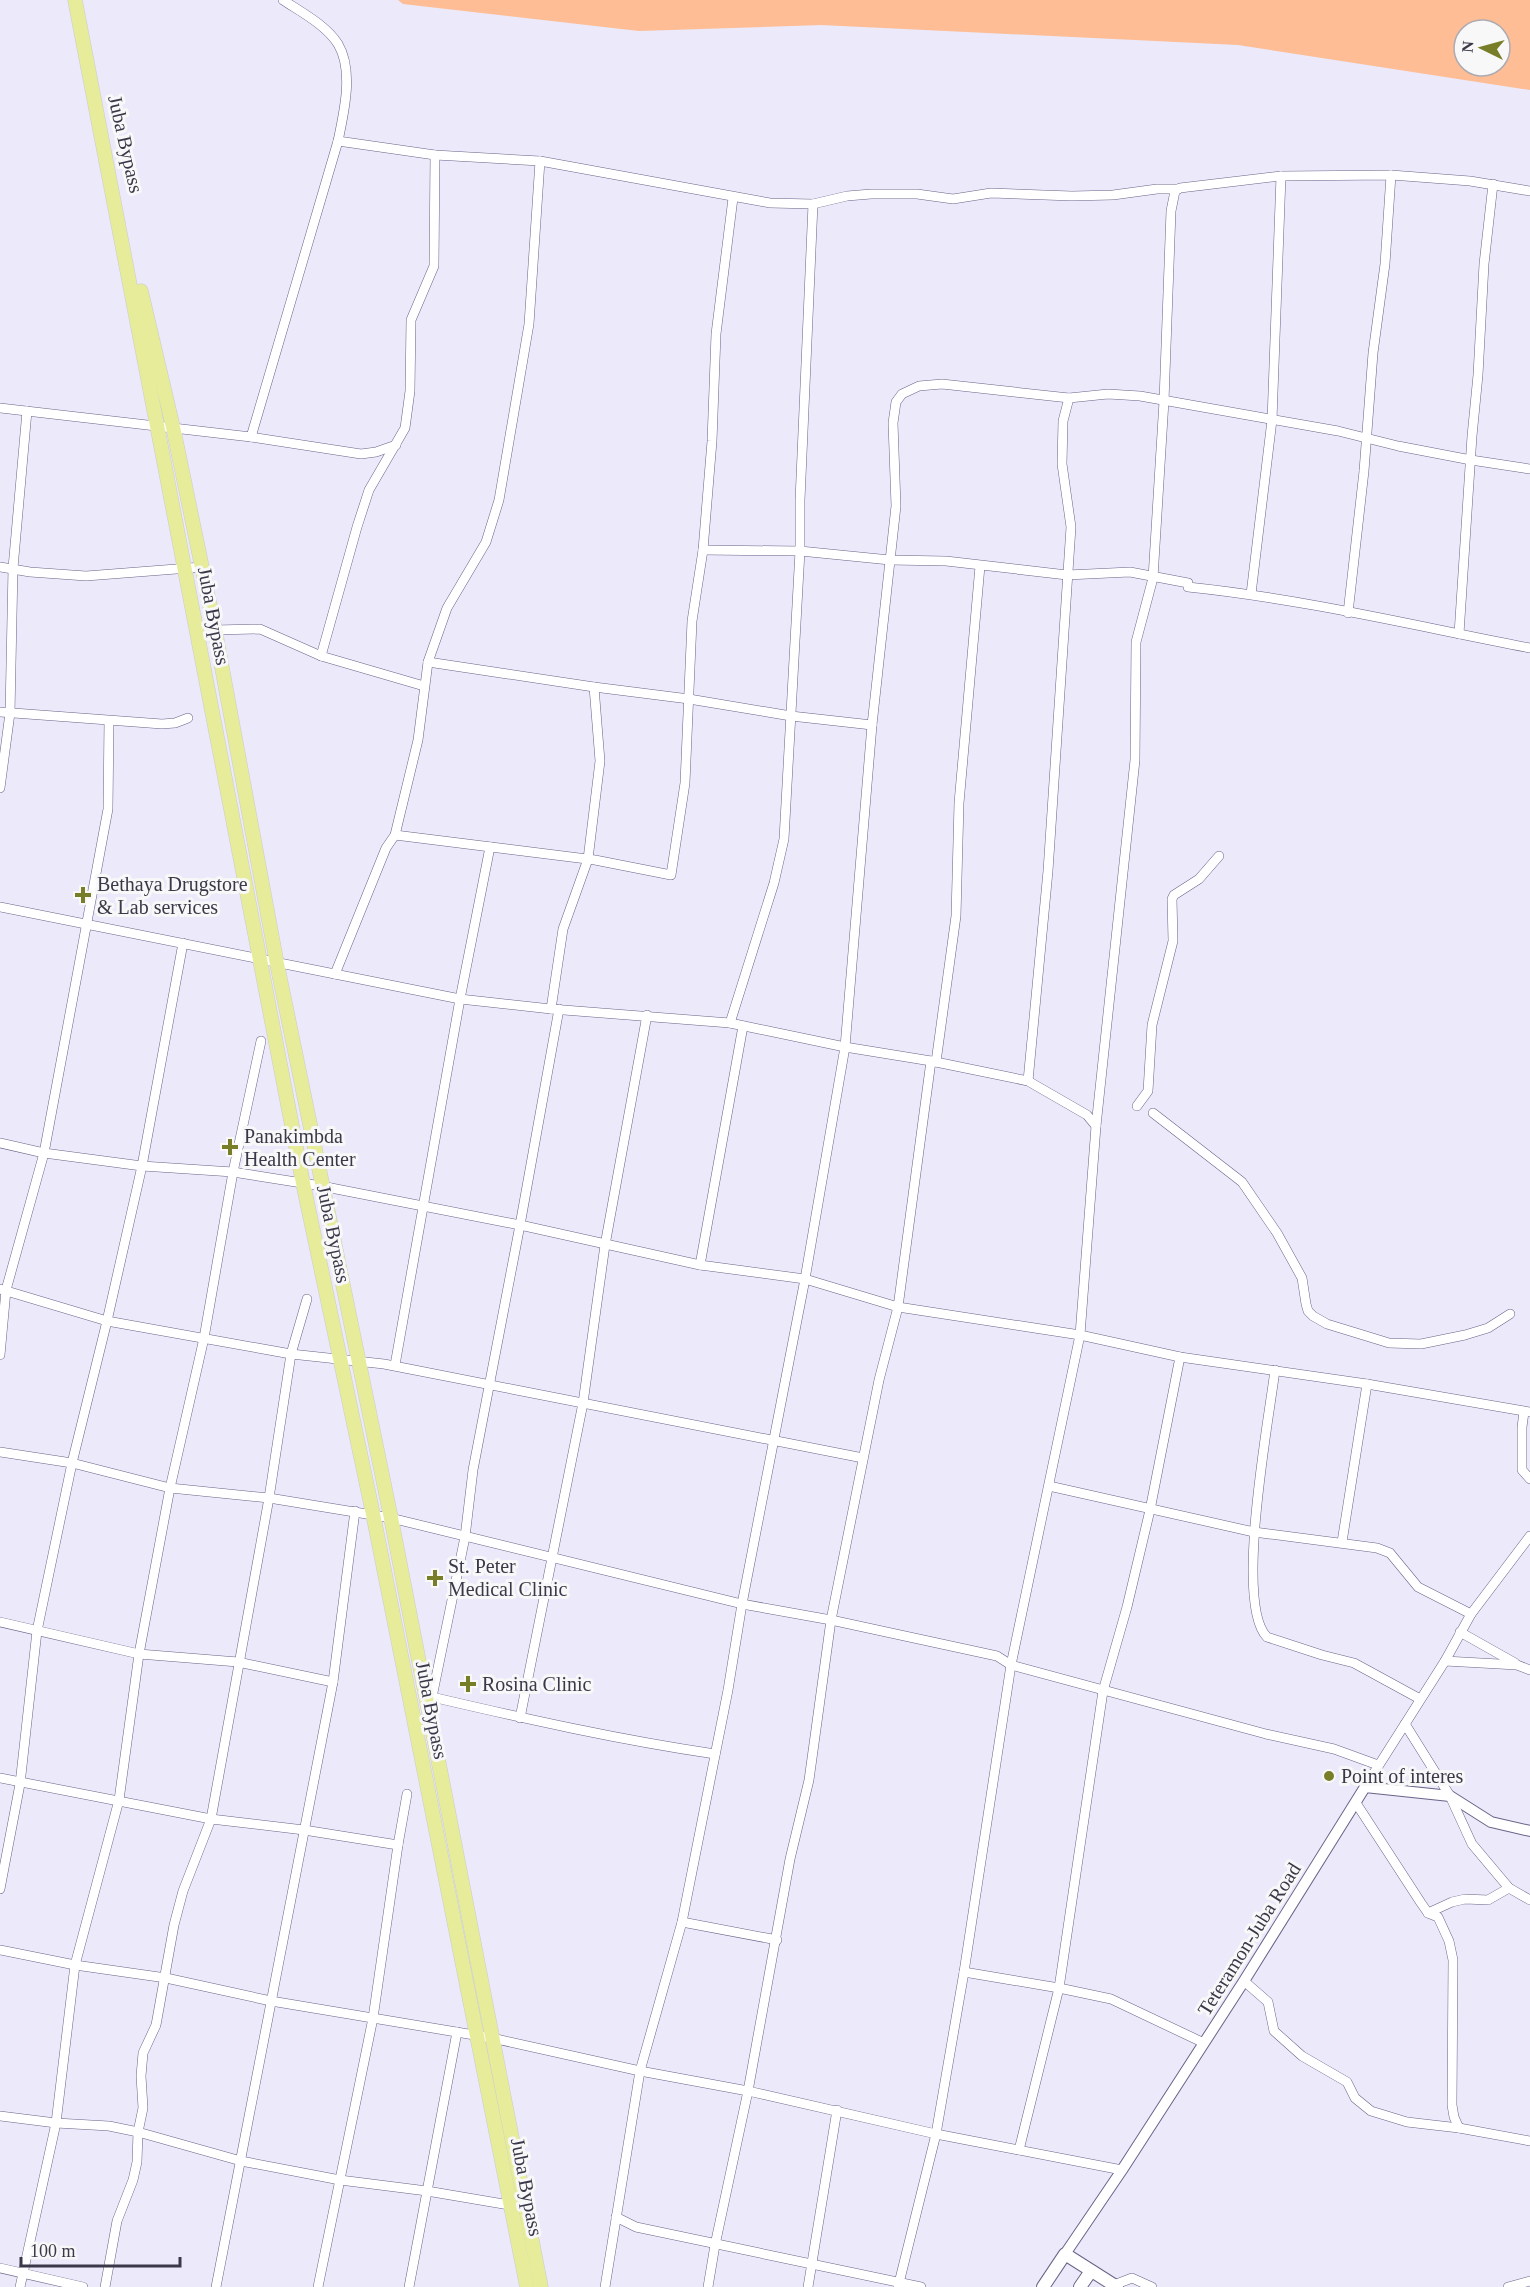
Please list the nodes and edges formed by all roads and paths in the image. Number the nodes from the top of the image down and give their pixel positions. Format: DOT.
graph roads {
  1 [pos="75,0"];
  2 [pos="283,0"];
  3 [pos="94,91"];
  4 [pos="338,141"];
  5 [pos="435,155"];
  6 [pos="540,161"];
  7 [pos="1391,175"];
  8 [pos="1281,176"];
  9 [pos="1493,184"];
  10 [pos="1178,189"];
  11 [pos="1530,191"];
  12 [pos="733,198"];
  13 [pos="813,204"];
  14 [pos="1070,398"];
  15 [pos="1164,401"];
  16 [pos="0,408"];
  17 [pos="27,411"];
  18 [pos="1272,420"];
  19 [pos="158,426"];
  20 [pos="173,428"];
  21 [pos="251,437"];
  22 [pos="1366,439"];
  23 [pos="396,445"];
  24 [pos="1471,460"];
  25 [pos="1530,469"];
  26 [pos="704,550"];
  27 [pos="800,551"];
  28 [pos="890,560"];
  29 [pos="980,566"];
  30 [pos="0,567"];
  31 [pos="202,567"];
  32 [pos="13,568"];
  33 [pos="185,568"];
  34 [pos="1067,575"];
  35 [pos="1153,578"];
  36 [pos="1251,594"];
  37 [pos="1348,613"];
  38 [pos="215,630"];
  39 [pos="1459,634"];
  40 [pos="1530,648"];
  41 [pos="321,656"];
  42 [pos="428,662"];
  43 [pos="424,686"];
  44 [pos="594,687"];
  45 [pos="688,699"];
  46 [pos="5,712"];
  47 [pos="791,716"];
  48 [pos="188,717"];
  49 [pos="109,720"];
  50 [pos="872,725"];
  51 [pos="0,788"];
  52 [pos="395,835"];
  53 [pos="490,847"];
  54 [pos="1219,856"];
  55 [pos="588,859"];
  56 [pos="0,907"];
  57 [pos="87,925"];
  58 [pos="183,943"];
  59 [pos="259,960"];
  60 [pos="277,963"];
  61 [pos="335,974"];
  62 [pos="460,999"];
  63 [pos="555,1009"];
  64 [pos="647,1016"];
  65 [pos="730,1023"];
  66 [pos="743,1026"];
  67 [pos="261,1041"];
  68 [pos="845,1047"];
  69 [pos="934,1061"];
  70 [pos="1028,1081"];
  71 [pos="1137,1106"];
  72 [pos="1153,1113"];
  73 [pos="1096,1126"];
  74 [pos="0,1143"];
  75 [pos="44,1153"];
  76 [pos="142,1166"];
  77 [pos="233,1172"];
  78 [pos="303,1183"];
  79 [pos="321,1186"];
  80 [pos="423,1207"];
  81 [pos="520,1225"];
  82 [pos="605,1245"];
  83 [pos="700,1265"];
  84 [pos="805,1278"];
  85 [pos="3,1289"];
  86 [pos="307,1299"];
  87 [pos="898,1307"];
  88 [pos="1510,1314"];
  89 [pos="107,1321"];
  90 [pos="1080,1335"];
  91 [pos="204,1338"];
  92 [pos="291,1354"];
  93 [pos="0,1355"];
  94 [pos="1180,1357"];
  95 [pos="341,1358"];
  96 [pos="358,1360"];
  97 [pos="394,1365"];
  98 [pos="1275,1370"];
  99 [pos="489,1384"];
  100 [pos="1367,1384"];
  101 [pos="583,1403"];
  102 [pos="1527,1412"];
  103 [pos="774,1440"];
  104 [pos="0,1452"];
  105 [pos="863,1458"];
  106 [pos="72,1463"];
  107 [pos="1530,1479"];
  108 [pos="1049,1486"];
  109 [pos="170,1488"];
  110 [pos="269,1498"];
  111 [pos="1150,1510"];
  112 [pos="355,1511"];
  113 [pos="373,1514"];
  114 [pos="391,1518"];
  115 [pos="1254,1532"];
  116 [pos="465,1536"];
  117 [pos="1530,1536"];
  118 [pos="1342,1542"];
  119 [pos="553,1558"];
  120 [pos="742,1604"];
  121 [pos="1471,1614"];
  122 [pos="831,1620"];
  123 [pos="0,1622"];
  124 [pos="37,1630"];
  125 [pos="1460,1632"];
  126 [pos="139,1654"];
  127 [pos="1445,1661"];
  128 [pos="238,1662"];
  129 [pos="1011,1665"];
  130 [pos="1517,1665"];
  131 [pos="1530,1670"];
  132 [pos="333,1682"];
  133 [pos="1103,1691"];
  134 [pos="429,1698"];
  135 [pos="1420,1699"];
  136 [pos="520,1718"];
  137 [pos="1405,1724"];
  138 [pos="715,1754"];
  139 [pos="1378,1765"];
  140 [pos="0,1778"];
  141 [pos="20,1784"];
  142 [pos="1365,1787"];
  143 [pos="407,1794"];
  144 [pos="1450,1796"];
  145 [pos="119,1800"];
  146 [pos="1356,1803"];
  147 [pos="211,1819"];
  148 [pos="304,1830"];
  149 [pos="1530,1832"];
  150 [pos="398,1845"];
  151 [pos="1509,1888"];
  152 [pos="0,1889"];
  153 [pos="1530,1900"];
  154 [pos="1428,1913"];
  155 [pos="682,1922"];
  156 [pos="777,1940"];
  157 [pos="0,1950"];
  158 [pos="75,1965"];
  159 [pos="964,1972"];
  160 [pos="166,1978"];
  161 [pos="1244,1981"];
  162 [pos="1059,1988"];
  163 [pos="271,2001"];
  164 [pos="373,2018"];
  165 [pos="457,2032"];
  166 [pos="477,2035"];
  167 [pos="492,2038"];
  168 [pos="1204,2043"];
  169 [pos="640,2071"];
  170 [pos="748,2091"];
  171 [pos="837,2110"];
  172 [pos="0,2116"];
  173 [pos="56,2123"];
  174 [pos="1459,2128"];
  175 [pos="138,2132"];
  176 [pos="936,2134"];
  177 [pos="1530,2141"];
  178 [pos="1019,2150"];
  179 [pos="241,2161"];
  180 [pos="1122,2170"];
  181 [pos="340,2180"];
  182 [pos="427,2191"];
  183 [pos="511,2205"];
  184 [pos="526,2208"];
  185 [pos="616,2217"];
  186 [pos="715,2245"];
  187 [pos="1065,2254"];
  188 [pos="812,2263"];
  189 [pos="0,2268"];
  190 [pos="1091,2271"];
  191 [pos="24,2272"];
  192 [pos="1530,2282"];
  193 [pos="898,2285"];
  194 [pos="1116,2286"];
  195 [pos="21,2287"];
  196 [pos="83,2287"];
  197 [pos="105,2287"];
  198 [pos="216,2287"];
  199 [pos="318,2287"];
  200 [pos="409,2287"];
  201 [pos="527,2287"];
  202 [pos="541,2287"];
  203 [pos="605,2287"];
  204 [pos="708,2287"];
  205 [pos="808,2287"];
  206 [pos="921,2287"];
  207 [pos="1043,2287"];
  208 [pos="1080,2287"];
  209 [pos="1152,2287"];
  210 [pos="1508,2287"];
  1 -- 3 [label="main road"];
  2 -- 4 [label="street"];
  3 -- 19 [label="main road, Juba Bypass"];
  3 -- 20 [label="main road, Juba Bypass"];
  4 -- 5 [label="street"];
  4 -- 21 [label="street"];
  5 -- 6 [label="street"];
  5 -- 23 [label="street"];
  6 -- 12 [label="street"];
  6 -- 42 [label="street"];
  7 -- 8 [label="street"];
  7 -- 9 [label="street"];
  7 -- 22 [label="street"];
  8 -- 10 [label="street"];
  8 -- 18 [label="street"];
  9 -- 11 [label="street"];
  9 -- 24 [label="street"];
  10 -- 13 [label="street"];
  10 -- 15 [label="street"];
  12 -- 13 [label="street"];
  12 -- 26 [label="street"];
  13 -- 27 [label="street"];
  14 -- 15 [label="street"];
  14 -- 28 [label="street"];
  14 -- 34 [label="street"];
  15 -- 18 [label="street"];
  15 -- 35 [label="street"];
  16 -- 17 [label="street"];
  17 -- 19 [label="street"];
  17 -- 32 [label="street"];
  18 -- 22 [label="street"];
  18 -- 36 [label="street"];
  19 -- 20 [label="street"];
  19 -- 33 [label="main road, Juba Bypass"];
  20 -- 21 [label="street"];
  20 -- 31 [label="main road, Juba Bypass"];
  21 -- 23 [label="street"];
  22 -- 24 [label="street"];
  22 -- 37 [label="street"];
  23 -- 41 [label="street"];
  24 -- 25 [label="street"];
  24 -- 39 [label="street"];
  26 -- 27 [label="street"];
  26 -- 45 [label="street"];
  27 -- 28 [label="street"];
  27 -- 47 [label="street"];
  28 -- 29 [label="street"];
  28 -- 50 [label="street"];
  29 -- 34 [label="street"];
  29 -- 69 [label="street"];
  30 -- 32 [label="street"];
  31 -- 33 [label="street"];
  31 -- 38 [label="main road, Juba Bypass"];
  32 -- 33 [label="street"];
  32 -- 46 [label="street"];
  33 -- 59 [label="main road, Juba Bypass"];
  34 -- 35 [label="street"];
  34 -- 70 [label="street"];
  35 -- 36 [label="street"];
  35 -- 73 [label="street"];
  36 -- 37 [label="street"];
  37 -- 39 [label="street"];
  38 -- 41 [label="street"];
  38 -- 60 [label="main road, Juba Bypass"];
  39 -- 40 [label="street"];
  41 -- 43 [label="street"];
  42 -- 43 [label="street"];
  42 -- 44 [label="street"];
  43 -- 52 [label="street"];
  44 -- 45 [label="street"];
  44 -- 55 [label="street"];
  45 -- 47 [label="street"];
  45 -- 55 [label="street"];
  46 -- 49 [label="street"];
  46 -- 51 [label="street"];
  47 -- 50 [label="street"];
  47 -- 65 [label="street"];
  48 -- 49 [label="street"];
  49 -- 57 [label="street"];
  50 -- 68 [label="street"];
  52 -- 53 [label="street"];
  52 -- 61 [label="street"];
  53 -- 55 [label="street"];
  53 -- 62 [label="street"];
  54 -- 71 [label="street"];
  55 -- 63 [label="street"];
  56 -- 57 [label="street"];
  57 -- 58 [label="street"];
  57 -- 75 [label="street"];
  58 -- 59 [label="street"];
  58 -- 76 [label="street"];
  59 -- 60 [label="street"];
  59 -- 78 [label="main road, Juba Bypass"];
  60 -- 61 [label="street"];
  60 -- 79 [label="main road, Juba Bypass"];
  61 -- 62 [label="street"];
  62 -- 63 [label="street"];
  62 -- 80 [label="street"];
  63 -- 64 [label="street"];
  63 -- 81 [label="street"];
  64 -- 65 [label="street"];
  64 -- 82 [label="street"];
  65 -- 66 [label="street"];
  66 -- 68 [label="street"];
  66 -- 83 [label="street"];
  67 -- 77 [label="street"];
  68 -- 69 [label="street"];
  68 -- 84 [label="street"];
  69 -- 70 [label="street"];
  69 -- 87 [label="street"];
  70 -- 73 [label="street"];
  72 -- 88 [label="street"];
  73 -- 90 [label="street"];
  74 -- 75 [label="street"];
  75 -- 76 [label="street"];
  75 -- 85 [label="street"];
  76 -- 77 [label="street"];
  76 -- 89 [label="street"];
  77 -- 78 [label="street"];
  77 -- 91 [label="street"];
  78 -- 79 [label="street"];
  78 -- 95 [label="main road, Juba Bypass"];
  79 -- 80 [label="street"];
  79 -- 96 [label="main road, Juba Bypass"];
  80 -- 81 [label="street"];
  80 -- 97 [label="street"];
  81 -- 82 [label="street"];
  81 -- 99 [label="street"];
  82 -- 83 [label="street"];
  82 -- 101 [label="street"];
  83 -- 84 [label="street"];
  84 -- 87 [label="street"];
  84 -- 103 [label="street"];
  85 -- 89 [label="street"];
  85 -- 93 [label="street"];
  86 -- 92 [label="street"];
  87 -- 90 [label="street"];
  87 -- 105 [label="street"];
  89 -- 91 [label="street"];
  89 -- 106 [label="street"];
  90 -- 94 [label="street"];
  90 -- 108 [label="street"];
  91 -- 92 [label="street"];
  91 -- 109 [label="street"];
  92 -- 95 [label="street"];
  92 -- 110 [label="street"];
  94 -- 98 [label="street"];
  94 -- 111 [label="street"];
  95 -- 96 [label="street"];
  95 -- 113 [label="main road, Juba Bypass"];
  96 -- 97 [label="street"];
  96 -- 114 [label="main road, Juba Bypass"];
  97 -- 99 [label="street"];
  98 -- 100 [label="street"];
  98 -- 115 [label="street"];
  99 -- 101 [label="street"];
  99 -- 116 [label="street"];
  100 -- 102 [label="street"];
  100 -- 118 [label="street"];
  101 -- 103 [label="street"];
  101 -- 119 [label="street"];
  102 -- 107 [label="street"];
  103 -- 105 [label="street"];
  103 -- 120 [label="street"];
  104 -- 106 [label="street"];
  105 -- 122 [label="street"];
  106 -- 109 [label="street"];
  106 -- 124 [label="street"];
  108 -- 111 [label="street"];
  108 -- 129 [label="street"];
  109 -- 110 [label="street"];
  109 -- 126 [label="street"];
  110 -- 112 [label="street"];
  110 -- 128 [label="street"];
  111 -- 115 [label="street"];
  111 -- 133 [label="street"];
  112 -- 113 [label="street"];
  112 -- 132 [label="street"];
  113 -- 114 [label="street"];
  113 -- 166 [label="main road, Juba Bypass"];
  114 -- 116 [label="street"];
  114 -- 134 [label="main road, Juba Bypass"];
  115 -- 118 [label="street"];
  115 -- 135 [label="street"];
  116 -- 119 [label="street"];
  116 -- 134 [label="street"];
  117 -- 121 [label="street"];
  118 -- 121 [label="street"];
  119 -- 120 [label="street"];
  119 -- 136 [label="street"];
  120 -- 122 [label="street"];
  120 -- 138 [label="street"];
  121 -- 125 [label="street"];
  122 -- 129 [label="street"];
  122 -- 156 [label="street"];
  123 -- 124 [label="street"];
  124 -- 126 [label="street"];
  124 -- 141 [label="street"];
  125 -- 127 [label="street"];
  125 -- 130 [label="street"];
  126 -- 128 [label="street"];
  126 -- 145 [label="street"];
  127 -- 130 [label="street"];
  127 -- 135 [label="street"];
  128 -- 132 [label="street"];
  128 -- 147 [label="street"];
  129 -- 133 [label="street"];
  129 -- 159 [label="street"];
  130 -- 131 [label="street"];
  132 -- 148 [label="street"];
  133 -- 139 [label="street"];
  133 -- 162 [label="street"];
  134 -- 136 [label="street"];
  134 -- 167 [label="main road, Juba Bypass"];
  135 -- 137 [label="street"];
  136 -- 138 [label="street"];
  137 -- 139 [label="street"];
  137 -- 144 [label="street"];
  138 -- 155 [label="street"];
  139 -- 142 [label="street"];
  140 -- 141 [label="street"];
  141 -- 145 [label="street"];
  141 -- 152 [label="street"];
  142 -- 144 [label="street"];
  142 -- 146 [label="street, Teteramon-Juba Road"];
  143 -- 150 [label="street"];
  144 -- 149 [label="street"];
  144 -- 151 [label="street"];
  145 -- 147 [label="street"];
  145 -- 158 [label="street"];
  146 -- 154 [label="street"];
  146 -- 161 [label="street, Teteramon-Juba Road"];
  147 -- 148 [label="street"];
  147 -- 160 [label="street"];
  148 -- 150 [label="street"];
  148 -- 163 [label="street"];
  150 -- 164 [label="street"];
  151 -- 153 [label="street"];
  151 -- 154 [label="street"];
  154 -- 174 [label="street"];
  155 -- 156 [label="street"];
  155 -- 169 [label="street"];
  156 -- 170 [label="street"];
  157 -- 158 [label="street"];
  158 -- 160 [label="street"];
  158 -- 173 [label="street"];
  159 -- 162 [label="street"];
  159 -- 176 [label="street"];
  160 -- 163 [label="street"];
  160 -- 175 [label="street"];
  161 -- 168 [label="street, Teteramon-Juba Road"];
  161 -- 174 [label="street"];
  162 -- 168 [label="street"];
  162 -- 178 [label="street"];
  163 -- 164 [label="street"];
  163 -- 179 [label="street"];
  164 -- 165 [label="street"];
  164 -- 181 [label="street"];
  165 -- 166 [label="street"];
  165 -- 182 [label="street"];
  166 -- 167 [label="street"];
  166 -- 183 [label="main road, Juba Bypass"];
  167 -- 169 [label="street"];
  167 -- 184 [label="main road, Juba Bypass"];
  168 -- 180 [label="street, Teteramon-Juba Road"];
  169 -- 170 [label="street"];
  169 -- 185 [label="street"];
  170 -- 171 [label="street"];
  170 -- 186 [label="street"];
  171 -- 176 [label="street"];
  171 -- 188 [label="street"];
  172 -- 173 [label="street"];
  173 -- 175 [label="street"];
  173 -- 191 [label="street"];
  174 -- 177 [label="street"];
  175 -- 179 [label="street"];
  175 -- 197 [label="street"];
  176 -- 178 [label="street"];
  176 -- 193 [label="street"];
  178 -- 180 [label="street"];
  179 -- 181 [label="street"];
  179 -- 198 [label="street"];
  180 -- 187 [label="street, Teteramon-Juba Road"];
  181 -- 182 [label="street"];
  181 -- 199 [label="street"];
  182 -- 183 [label="street"];
  182 -- 200 [label="street"];
  183 -- 184 [label="street"];
  183 -- 201 [label="main road, Juba Bypass"];
  184 -- 202 [label="main road, Juba Bypass"];
  185 -- 186 [label="street"];
  185 -- 203 [label="street"];
  186 -- 188 [label="street"];
  186 -- 204 [label="street"];
  187 -- 190 [label="main road"];
  187 -- 207 [label="main road"];
  188 -- 193 [label="street"];
  188 -- 205 [label="street"];
  189 -- 191 [label="street"];
  190 -- 194 [label="main road"];
  190 -- 208 [label="main road"];
  191 -- 195 [label="street"];
  191 -- 196 [label="street"];
  192 -- 210 [label="street"];
  193 -- 206 [label="street"];
  194 -- 209 [label="street"];
}
